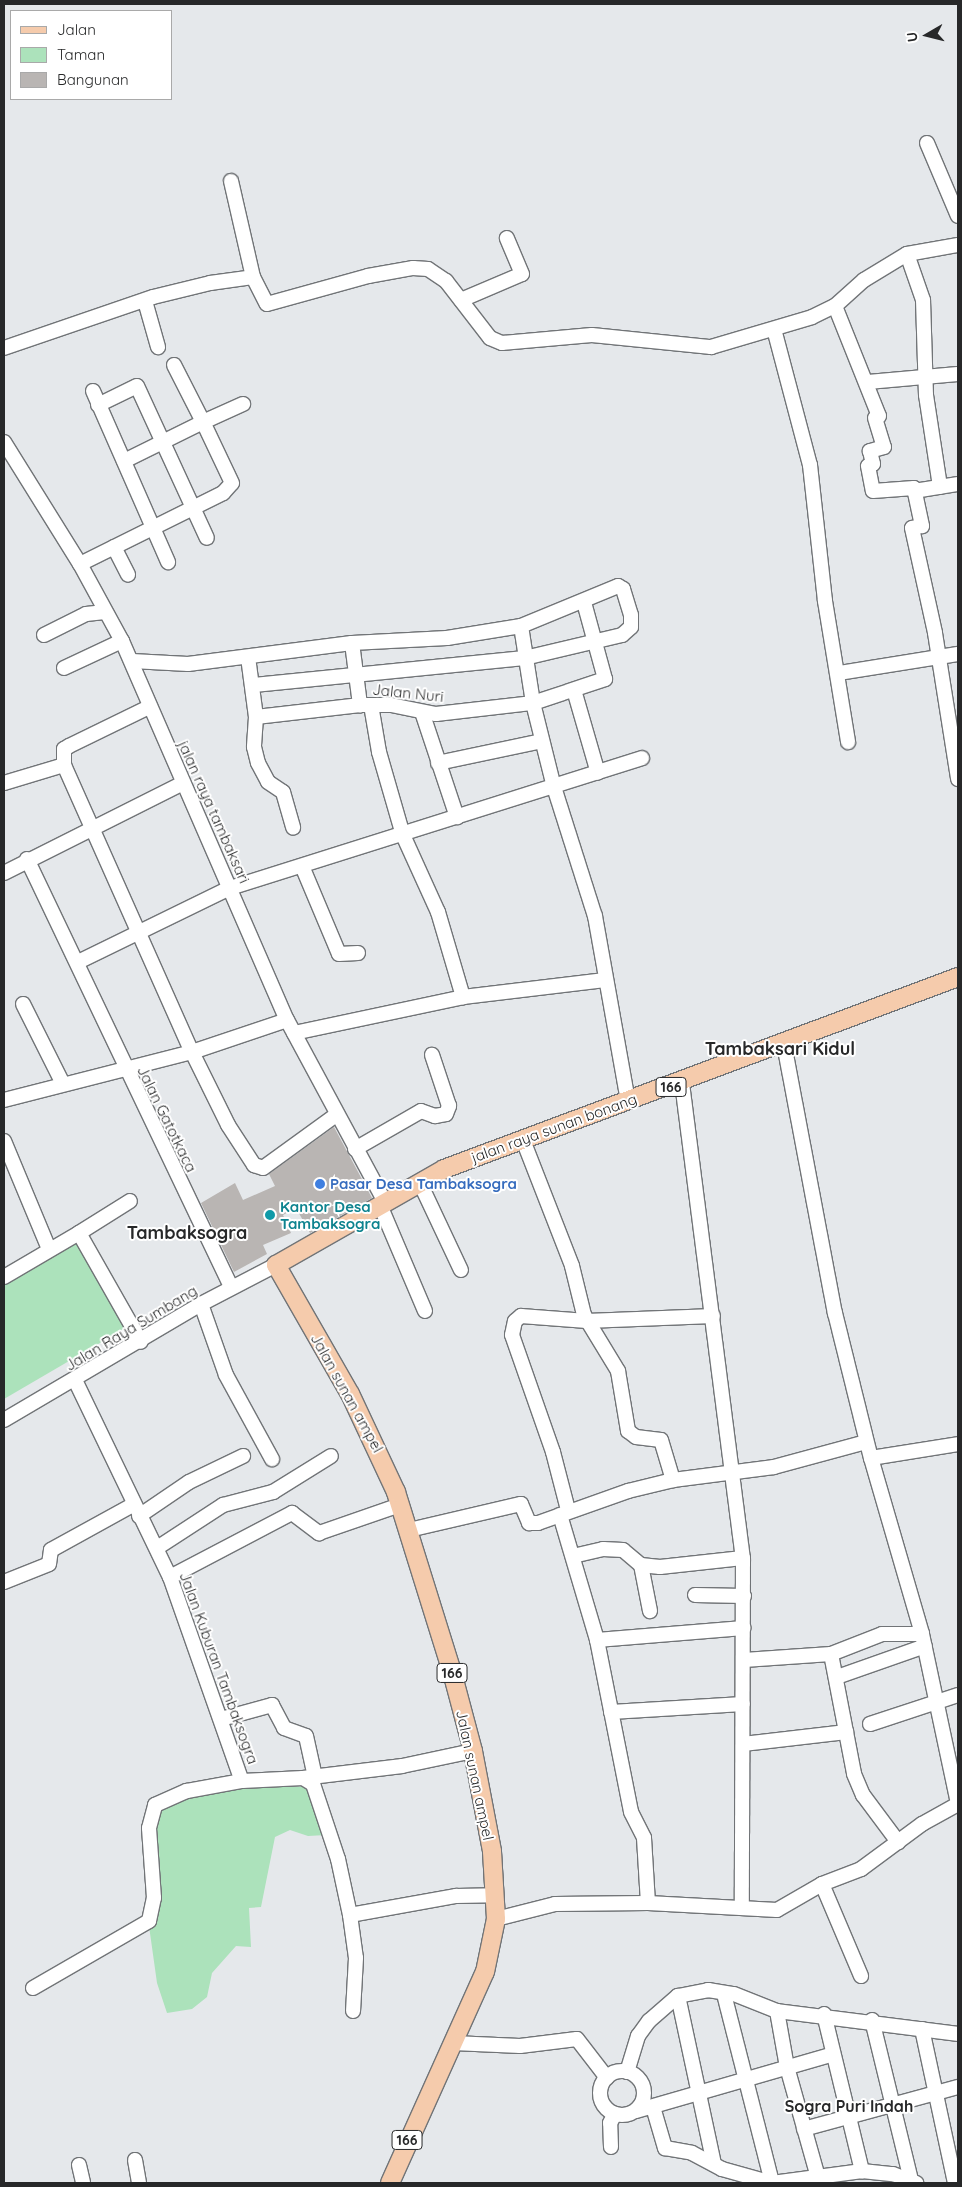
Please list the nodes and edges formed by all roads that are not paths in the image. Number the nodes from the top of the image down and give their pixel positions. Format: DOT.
graph roads {
  1 [pos="927,143"];
  2 [pos="231,181"];
  3 [pos="958,216"];
  4 [pos="507,238"];
  5 [pos="958,245"];
  6 [pos="907,254"];
  7 [pos="253,277"];
  8 [pos="461,300"];
  9 [pos="145,301"];
  10 [pos="835,306"];
  11 [pos="774,329"];
  12 [pos="158,347"];
  13 [pos="4,348"];
  14 [pos="174,365"];
  15 [pos="958,374"];
  16 [pos="925,375"];
  17 [pos="868,382"];
  18 [pos="92,391"];
  19 [pos="243,404"];
  20 [pos="98,405"];
  21 [pos="203,422"];
  22 [pos="4,442"];
  23 [pos="164,442"];
  24 [pos="124,461"];
  25 [pos="958,484"];
  26 [pos="940,487"];
  27 [pos="914,491"];
  28 [pos="193,506"];
  29 [pos="153,527"];
  30 [pos="208,538"];
  31 [pos="114,547"];
  32 [pos="168,562"];
  33 [pos="80,564"];
  34 [pos="128,575"];
  35 [pos="584,602"];
  36 [pos="105,612"];
  37 [pos="521,626"];
  38 [pos="44,635"];
  39 [pos="122,641"];
  40 [pos="597,642"];
  41 [pos="352,643"];
  42 [pos="958,654"];
  43 [pos="248,657"];
  44 [pos="525,658"];
  45 [pos="939,658"];
  46 [pos="132,661"];
  47 [pos="64,668"];
  48 [pos="839,673"];
  49 [pos="355,676"];
  50 [pos="253,685"];
  51 [pos="574,690"];
  52 [pos="533,703"];
  53 [pos="365,705"];
  54 [pos="149,707"];
  55 [pos="422,712"];
  56 [pos="256,717"];
  57 [pos="542,741"];
  58 [pos="848,742"];
  59 [pos="642,758"];
  60 [pos="438,762"];
  61 [pos="64,766"];
  62 [pos="598,773"];
  63 [pos="958,779"];
  64 [pos="183,783"];
  65 [pos="4,784"];
  66 [pos="554,786"];
  67 [pos="457,817"];
  68 [pos="90,828"];
  69 [pos="293,828"];
  70 [pos="403,835"];
  71 [pos="27,859"];
  72 [pos="302,866"];
  73 [pos="4,873"];
  74 [pos="230,888"];
  75 [pos="137,932"];
  76 [pos="358,953"];
  77 [pos="78,962"];
  78 [pos="958,977"];
  79 [pos="605,980"];
  80 [pos="463,997"];
  81 [pos="23,1004"];
  82 [pos="287,1020"];
  83 [pos="294,1034"];
  84 [pos="784,1044"];
  85 [pos="192,1052"];
  86 [pos="432,1055"];
  87 [pos="125,1069"];
  88 [pos="682,1083"];
  89 [pos="63,1084"];
  90 [pos="4,1100"];
  91 [pos="628,1101"];
  92 [pos="336,1115"];
  93 [pos="4,1140"];
  94 [pos="523,1140"];
  95 [pos="355,1149"];
  96 [pos="420,1183"];
  97 [pos="130,1201"];
  98 [pos="383,1204"];
  99 [pos="79,1233"];
  100 [pos="49,1249"];
  101 [pos="276,1265"];
  102 [pos="461,1270"];
  103 [pos="4,1277"];
  104 [pos="232,1288"];
  105 [pos="201,1304"];
  106 [pos="425,1311"];
  107 [pos="712,1316"];
  108 [pos="587,1321"];
  109 [pos="141,1342"];
  110 [pos="76,1380"];
  111 [pos="4,1420"];
  112 [pos="866,1442"];
  113 [pos="958,1444"];
  114 [pos="244,1456"];
  115 [pos="331,1456"];
  116 [pos="871,1458"];
  117 [pos="272,1460"];
  118 [pos="734,1473"];
  119 [pos="673,1480"];
  120 [pos="400,1504"];
  121 [pos="136,1511"];
  122 [pos="564,1513"];
  123 [pos="409,1530"];
  124 [pos="157,1548"];
  125 [pos="573,1556"];
  126 [pos="743,1558"];
  127 [pos="641,1565"];
  128 [pos="170,1577"];
  129 [pos="4,1582"];
  130 [pos="696,1595"];
  131 [pos="744,1596"];
  132 [pos="650,1611"];
  133 [pos="744,1628"];
  134 [pos="597,1640"];
  135 [pos="924,1640"];
  136 [pos="832,1654"];
  137 [pos="744,1660"];
  138 [pos="837,1677"];
  139 [pos="958,1695"];
  140 [pos="936,1702"];
  141 [pos="743,1704"];
  142 [pos="611,1712"];
  143 [pos="222,1719"];
  144 [pos="870,1724"];
  145 [pos="846,1732"];
  146 [pos="743,1744"];
  147 [pos="473,1751"];
  148 [pos="309,1777"];
  149 [pos="242,1781"];
  150 [pos="958,1804"];
  151 [pos="898,1842"];
  152 [pos="822,1884"];
  153 [pos="495,1895"];
  154 [pos="648,1903"];
  155 [pos="742,1908"];
  156 [pos="350,1915"];
  157 [pos="496,1919"];
  158 [pos="861,1976"];
  159 [pos="33,1988"];
  160 [pos="724,1994"];
  161 [pos="678,1996"];
  162 [pos="353,2011"];
  163 [pos="777,2011"];
  164 [pos="824,2014"];
  165 [pos="872,2020"];
  166 [pos="922,2029"];
  167 [pos="958,2034"];
  168 [pos="451,2047"];
  169 [pos="833,2054"];
  170 [pos="787,2067"];
  171 [pos="627,2072"];
  172 [pos="607,2078"];
  173 [pos="747,2079"];
  174 [pos="958,2087"];
  175 [pos="698,2093"];
  176 [pos="933,2093"];
  177 [pos="892,2102"];
  178 [pos="653,2107"];
  179 [pos="636,2110"];
  180 [pos="615,2114"];
  181 [pos="847,2115"];
  182 [pos="804,2129"];
  183 [pos="611,2147"];
  184 [pos="135,2160"];
  185 [pos="714,2164"];
  186 [pos="79,2165"];
  187 [pos="862,2172"];
  188 [pos="818,2177"];
  189 [pos="914,2182"];
  190 [pos="83,2183"];
  191 [pos="139,2183"];
  192 [pos="390,2183"];
  193 [pos="772,2183"];
  194 [pos="955,2183"];
  1 -- 3 [label="street"];
  2 -- 7 [label="street"];
  4 -- 8 [label="street"];
  5 -- 6 [label="street"];
  6 -- 10 [label="street"];
  6 -- 16 [label="street"];
  7 -- 8 [label="street"];
  7 -- 9 [label="street"];
  8 -- 11 [label="street"];
  9 -- 12 [label="street"];
  9 -- 13 [label="street"];
  10 -- 11 [label="street"];
  10 -- 17 [label="street"];
  11 -- 48 [label="street"];
  14 -- 21 [label="street"];
  15 -- 16 [label="street"];
  16 -- 17 [label="street"];
  16 -- 26 [label="street"];
  17 -- 27 [label="street"];
  18 -- 20 [label="street"];
  19 -- 21 [label="street"];
  20 -- 23 [label="street"];
  20 -- 24 [label="street"];
  21 -- 23 [label="street"];
  21 -- 28 [label="street"];
  22 -- 33 [label="street, jalan raya tambaksari"];
  23 -- 24 [label="street"];
  23 -- 28 [label="street"];
  24 -- 29 [label="street"];
  25 -- 26 [label="street"];
  26 -- 27 [label="street"];
  27 -- 45 [label="street"];
  28 -- 29 [label="street"];
  28 -- 30 [label="street"];
  29 -- 31 [label="street"];
  29 -- 32 [label="street"];
  31 -- 33 [label="street"];
  31 -- 34 [label="street"];
  33 -- 36 [label="street, jalan raya tambaksari"];
  35 -- 37 [label="street"];
  35 -- 40 [label="street"];
  35 -- 40 [label="street"];
  36 -- 38 [label="street"];
  36 -- 39 [label="street, jalan raya tambaksari"];
  37 -- 41 [label="street"];
  37 -- 44 [label="street"];
  39 -- 46 [label="street, jalan raya tambaksari"];
  39 -- 47 [label="street"];
  40 -- 44 [label="street"];
  40 -- 51 [label="street, Jalan Nuri"];
  41 -- 43 [label="street"];
  41 -- 49 [label="street"];
  42 -- 45 [label="street"];
  43 -- 46 [label="street"];
  43 -- 50 [label="street"];
  44 -- 49 [label="street"];
  44 -- 52 [label="street"];
  45 -- 48 [label="street"];
  45 -- 63 [label="street"];
  46 -- 54 [label="street, jalan raya tambaksari"];
  48 -- 58 [label="street"];
  49 -- 50 [label="street"];
  49 -- 53 [label="street"];
  50 -- 56 [label="street"];
  51 -- 52 [label="street, Jalan Nuri"];
  51 -- 62 [label="street"];
  52 -- 55 [label="street, Jalan Nuri"];
  52 -- 57 [label="street"];
  53 -- 55 [label="street, Jalan Nuri"];
  53 -- 56 [label="street, Jalan Nuri"];
  53 -- 70 [label="street"];
  54 -- 61 [label="street"];
  54 -- 64 [label="street, jalan raya tambaksari"];
  55 -- 60 [label="street"];
  56 -- 69 [label="street"];
  57 -- 60 [label="street"];
  57 -- 66 [label="street"];
  59 -- 62 [label="street"];
  60 -- 67 [label="street"];
  61 -- 65 [label="street"];
  61 -- 68 [label="street"];
  62 -- 66 [label="street"];
  64 -- 68 [label="street"];
  64 -- 74 [label="street, jalan raya tambaksari"];
  66 -- 67 [label="street"];
  66 -- 79 [label="street"];
  67 -- 70 [label="street"];
  68 -- 71 [label="street"];
  68 -- 75 [label="street"];
  70 -- 72 [label="street"];
  70 -- 80 [label="street"];
  71 -- 73 [label="street"];
  71 -- 77 [label="street, Jalan Gatotkaca"];
  72 -- 74 [label="street"];
  72 -- 76 [label="street"];
  74 -- 75 [label="street"];
  74 -- 82 [label="street, jalan raya tambaksari"];
  75 -- 77 [label="street"];
  75 -- 85 [label="street"];
  77 -- 87 [label="street, Jalan Gatotkaca"];
  78 -- 84 [label="main road, jalan raya sunan bonang / 166"];
  79 -- 80 [label="street"];
  79 -- 91 [label="street"];
  80 -- 83 [label="street"];
  81 -- 89 [label="street"];
  82 -- 83 [label="street, jalan raya tambaksari"];
  82 -- 85 [label="street"];
  83 -- 92 [label="street, jalan raya tambaksari"];
  84 -- 88 [label="main road, jalan raya sunan bonang / 166"];
  84 -- 112 [label="street"];
  85 -- 87 [label="street"];
  85 -- 92 [label="street"];
  86 -- 95 [label="street"];
  87 -- 89 [label="street"];
  87 -- 104 [label="street, Jalan Gatotkaca"];
  88 -- 91 [label="main road, jalan raya sunan bonang / 166"];
  88 -- 107 [label="street"];
  89 -- 90 [label="street"];
  91 -- 94 [label="main road, jalan raya sunan bonang / 166"];
  92 -- 95 [label="street, jalan raya tambaksari"];
  93 -- 100 [label="street"];
  94 -- 96 [label="main road, jalan raya sunan bonang / 166"];
  94 -- 108 [label="street"];
  95 -- 98 [label="street, jalan raya tambaksari"];
  96 -- 98 [label="main road, jalan raya sunan bonang / 166"];
  96 -- 102 [label="street"];
  97 -- 99 [label="street"];
  98 -- 101 [label="main road, jalan raya sunan bonang / 166"];
  98 -- 106 [label="street, jalan raya tambaksari"];
  99 -- 100 [label="street"];
  99 -- 109 [label="street"];
  100 -- 103 [label="street"];
  101 -- 104 [label="street, Jalan Raya Sumbang"];
  101 -- 120 [label="main road, Jalan sunan ampel / 166"];
  104 -- 105 [label="street, Jalan Raya Sumbang"];
  105 -- 109 [label="street, Jalan Raya Sumbang"];
  105 -- 117 [label="street"];
  107 -- 108 [label="street"];
  107 -- 118 [label="street"];
  108 -- 119 [label="street"];
  108 -- 122 [label="street"];
  109 -- 110 [label="street, Jalan Raya Sumbang"];
  110 -- 111 [label="street, Jalan Raya Sumbang"];
  110 -- 121 [label="street, Jalan Kuburan Tambaksogra"];
  112 -- 116 [label="street"];
  112 -- 118 [label="street"];
  113 -- 116 [label="street"];
  114 -- 121 [label="street"];
  115 -- 124 [label="street"];
  116 -- 135 [label="street"];
  118 -- 119 [label="street"];
  118 -- 126 [label="street"];
  119 -- 122 [label="street"];
  120 -- 123 [label="main road, Jalan sunan ampel / 166"];
  120 -- 128 [label="street"];
  121 -- 124 [label="street, Jalan Kuburan Tambaksogra"];
  121 -- 129 [label="street"];
  122 -- 123 [label="street"];
  122 -- 125 [label="street"];
  123 -- 147 [label="main road, Jalan sunan ampel / 166"];
  124 -- 128 [label="street, Jalan Kuburan Tambaksogra"];
  125 -- 127 [label="street"];
  125 -- 134 [label="street"];
  126 -- 127 [label="street"];
  126 -- 131 [label="street"];
  127 -- 132 [label="street"];
  128 -- 143 [label="street, Jalan Kuburan Tambaksogra"];
  130 -- 131 [label="street"];
  131 -- 133 [label="street"];
  133 -- 134 [label="street"];
  133 -- 137 [label="street"];
  134 -- 142 [label="street"];
  135 -- 136 [label="street"];
  135 -- 138 [label="street"];
  135 -- 140 [label="street"];
  136 -- 137 [label="street"];
  136 -- 138 [label="street"];
  137 -- 141 [label="street"];
  138 -- 145 [label="street"];
  139 -- 140 [label="street"];
  140 -- 144 [label="street"];
  140 -- 150 [label="street"];
  141 -- 142 [label="street"];
  141 -- 146 [label="street"];
  142 -- 154 [label="street"];
  143 -- 148 [label="street"];
  143 -- 149 [label="street, Jalan Kuburan Tambaksogra"];
  145 -- 146 [label="street"];
  145 -- 151 [label="street"];
  146 -- 155 [label="street"];
  147 -- 148 [label="street, Jalan Kuburan Tambaksogra"];
  147 -- 153 [label="main road, Jalan sunan ampel / 166"];
  148 -- 149 [label="street, Jalan Kuburan Tambaksogra"];
  148 -- 156 [label="street"];
  149 -- 159 [label="street"];
  150 -- 151 [label="street"];
  151 -- 152 [label="street"];
  152 -- 155 [label="street"];
  152 -- 158 [label="street"];
  153 -- 156 [label="street"];
  153 -- 157 [label="main road, Jalan sunan ampel / 166"];
  154 -- 155 [label="street"];
  154 -- 157 [label="street"];
  156 -- 162 [label="street"];
  157 -- 168 [label="main road, Jalan sunan ampel / 166"];
  160 -- 161 [label="street"];
  160 -- 163 [label="street"];
  160 -- 173 [label="street"];
  161 -- 171 [label="street"];
  161 -- 175 [label="street"];
  163 -- 164 [label="street"];
  163 -- 170 [label="street"];
  164 -- 165 [label="street"];
  164 -- 169 [label="street"];
  165 -- 166 [label="street"];
  165 -- 177 [label="street"];
  166 -- 167 [label="street"];
  166 -- 176 [label="street"];
  168 -- 172 [label="street"];
  168 -- 192 [label="main road, Jalan sunan ampel / 166"];
  169 -- 170 [label="street"];
  169 -- 181 [label="street"];
  170 -- 173 [label="street"];
  170 -- 182 [label="street"];
  171 -- 172 [label="street"];
  171 -- 179 [label="street"];
  172 -- 180 [label="street"];
  173 -- 175 [label="street"];
  173 -- 193 [label="street"];
  174 -- 176 [label="street"];
  175 -- 178 [label="street"];
  175 -- 185 [label="street"];
  176 -- 177 [label="street"];
  176 -- 194 [label="street"];
  177 -- 181 [label="street"];
  177 -- 189 [label="street"];
  178 -- 179 [label="street"];
  178 -- 185 [label="street"];
  179 -- 180 [label="street"];
  180 -- 183 [label="street"];
  181 -- 182 [label="street"];
  181 -- 187 [label="street"];
  182 -- 188 [label="street"];
  184 -- 191 [label="street"];
  185 -- 193 [label="street"];
  186 -- 190 [label="street"];
  187 -- 188 [label="street"];
  187 -- 189 [label="street"];
  188 -- 193 [label="street"];
}
